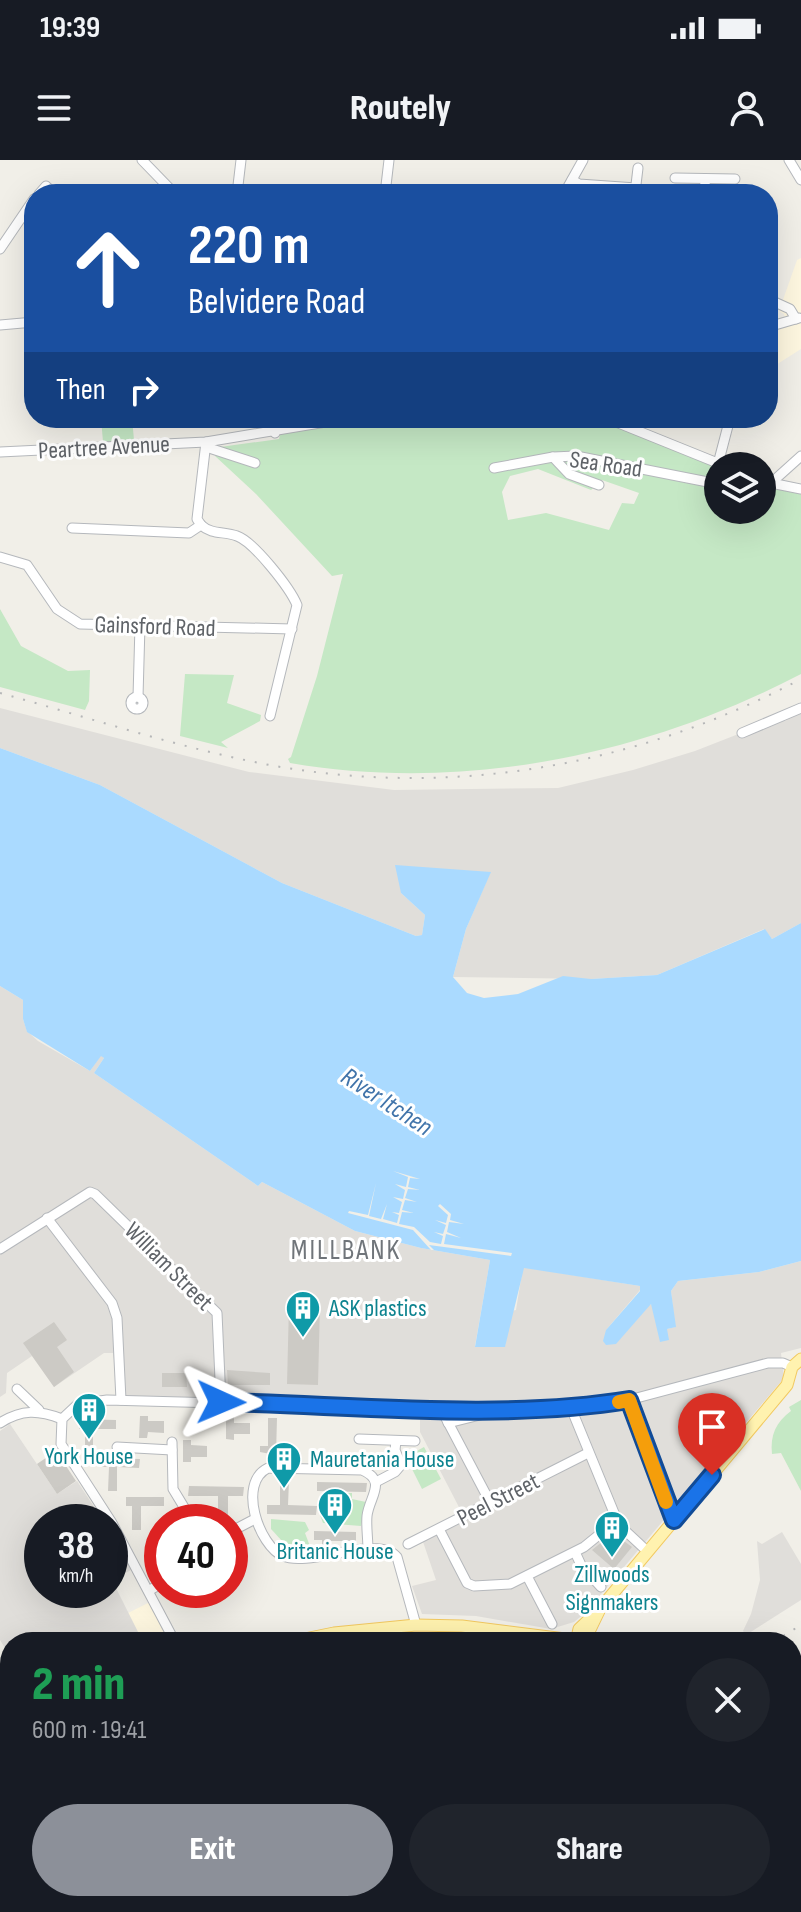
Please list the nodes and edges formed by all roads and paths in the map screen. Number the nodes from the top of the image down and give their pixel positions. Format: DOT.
graph roads {
  1 [pos="142,160"];
  2 [pos="241,160"];
  3 [pos="389,160"];
  4 [pos="583,160"];
  5 [pos="789,160"];
  6 [pos="638,168"];
  7 [pos="675,178"];
  8 [pos="735,179"];
  9 [pos="572,180"];
  10 [pos="706,180"];
  11 [pos="801,180"];
  12 [pos="165,184"];
  13 [pos="238,184"];
  14 [pos="386,184"];
  15 [pos="570,184"];
  16 [pos="579,184"];
  17 [pos="636,184"];
  18 [pos="705,184"];
  19 [pos="24,214"];
  20 [pos="0,249"];
  21 [pos="778,304"];
  22 [pos="798,318"];
  23 [pos="24,323"];
  24 [pos="778,324"];
  25 [pos="0,325"];
  26 [pos="276,428"];
  27 [pos="300,428"];
  28 [pos="630,428"];
  29 [pos="728,428"];
  30 [pos="275,433"];
  31 [pos="206,444"];
  32 [pos="0,452"];
  33 [pos="723,452"];
  34 [pos="801,456"];
  35 [pos="553,457"];
  36 [pos="704,458"];
  37 [pos="255,463"];
  38 [pos="494,468"];
  39 [pos="776,475"];
  40 [pos="704,481"];
  41 [pos="599,485"];
  42 [pos="776,485"];
  43 [pos="801,489"];
  44 [pos="201,525"];
  45 [pos="72,528"];
  46 [pos="0,557"];
  47 [pos="140,625"];
  48 [pos="292,629"];
  49 [pos="138,697"];
  50 [pos="801,708"];
  51 [pos="270,716"];
  52 [pos="742,733"];
  53 [pos="47,1218"];
  54 [pos="0,1249"];
  55 [pos="796,1363"];
  56 [pos="17,1389"];
  57 [pos="121,1400"];
  58 [pos="629,1400"];
  59 [pos="221,1402"];
  60 [pos="571,1408"];
  61 [pos="441,1409"];
  62 [pos="39,1410"];
  63 [pos="503,1410"];
  64 [pos="62,1419"];
  65 [pos="0,1423"];
  66 [pos="448,1423"];
  67 [pos="359,1439"];
  68 [pos="396,1441"];
  69 [pos="415,1441"];
  70 [pos="117,1447"];
  71 [pos="588,1453"];
  72 [pos="376,1482"];
  73 [pos="490,1502"];
  74 [pos="182,1504"];
  75 [pos="255,1519"];
  76 [pos="674,1520"];
  77 [pos="616,1521"];
  78 [pos="248,1523"];
  79 [pos="439,1529"];
  80 [pos="408,1544"];
  81 [pos="368,1550"];
  82 [pos="647,1551"];
  83 [pos="575,1552"];
  84 [pos="527,1576"];
  85 [pos="144,1580"];
  86 [pos="601,1587"];
  87 [pos="159,1608"];
  88 [pos="552,1624"];
  89 [pos="416,1625"];
  90 [pos="170,1632"];
  91 [pos="344,1632"];
  92 [pos="494,1632"];
  93 [pos="587,1632"];
  94 [pos="676,1912"];
  95 [pos="732,1912"];
  1 -- 12 [label="street"];
  2 -- 13 [label="street"];
  3 -- 14 [label="street"];
  4 -- 9 [label="street"];
  5 -- 11 [label="street"];
  6 -- 17 [label="street"];
  7 -- 10 [label="street"];
  8 -- 10 [label="street"];
  9 -- 15 [label="street"];
  9 -- 16 [label="street"];
  10 -- 18 [label="street"];
  19 -- 20 [label="street"];
  21 -- 22 [label="street"];
  22 -- 24 [label="street"];
  23 -- 25 [label="street"];
  26 -- 30 [label="street"];
  27 -- 30 [label="street, Peartree Avenue"];
  28 -- 36 [label="street"];
  29 -- 33 [label="street"];
  30 -- 31 [label="street, Peartree Avenue"];
  31 -- 32 [label="street, Peartree Avenue"];
  31 -- 37 [label="street"];
  31 -- 44 [label="street"];
  34 -- 39 [label="street"];
  35 -- 38 [label="street, Sea Road"];
  35 -- 40 [label="street, Sea Road"];
  35 -- 41 [label="street"];
  42 -- 43 [label="street"];
  44 -- 45 [label="street"];
  44 -- 48 [label="street"];
  46 -- 47 [label="street, Gainsford Road"];
  47 -- 48 [label="street, Gainsford Road"];
  47 -- 49 [label="street"];
  48 -- 51 [label="street"];
  50 -- 52 [label="street"];
  53 -- 54 [label="street"];
  53 -- 57 [label="street"];
  53 -- 59 [label="street, William Street"];
  55 -- 58 [label="street"];
  55 -- 76 [label="main road"];
  56 -- 62 [label="street"];
  57 -- 59 [label="street"];
  57 -- 64 [label="street"];
  58 -- 60 [label="street"];
  58 -- 76 [label="street"];
  59 -- 61 [label="street"];
  60 -- 63 [label="street"];
  60 -- 71 [label="street"];
  61 -- 63 [label="street"];
  61 -- 66 [label="street"];
  62 -- 64 [label="street"];
  62 -- 65 [label="street"];
  63 -- 66 [label="street"];
  64 -- 85 [label="street"];
  66 -- 73 [label="street"];
  67 -- 68 [label="street"];
  68 -- 69 [label="street"];
  68 -- 72 [label="street"];
  70 -- 74 [label="street"];
  71 -- 73 [label="street, Peel Street"];
  71 -- 77 [label="street"];
  72 -- 75 [label="street"];
  72 -- 81 [label="street"];
  73 -- 79 [label="street, Peel Street"];
  75 -- 78 [label="street"];
  75 -- 81 [label="street"];
  76 -- 82 [label="main road"];
  77 -- 82 [label="street"];
  77 -- 83 [label="street"];
  79 -- 80 [label="street, Peel Street"];
  79 -- 84 [label="street"];
  81 -- 89 [label="street"];
  82 -- 93 [label="main road"];
  83 -- 84 [label="street"];
  83 -- 86 [label="street"];
  84 -- 88 [label="street"];
  87 -- 90 [label="street"];
  89 -- 91 [label="main road"];
  89 -- 92 [label="main road"];
  94 -- 95 [label="street"];
}
